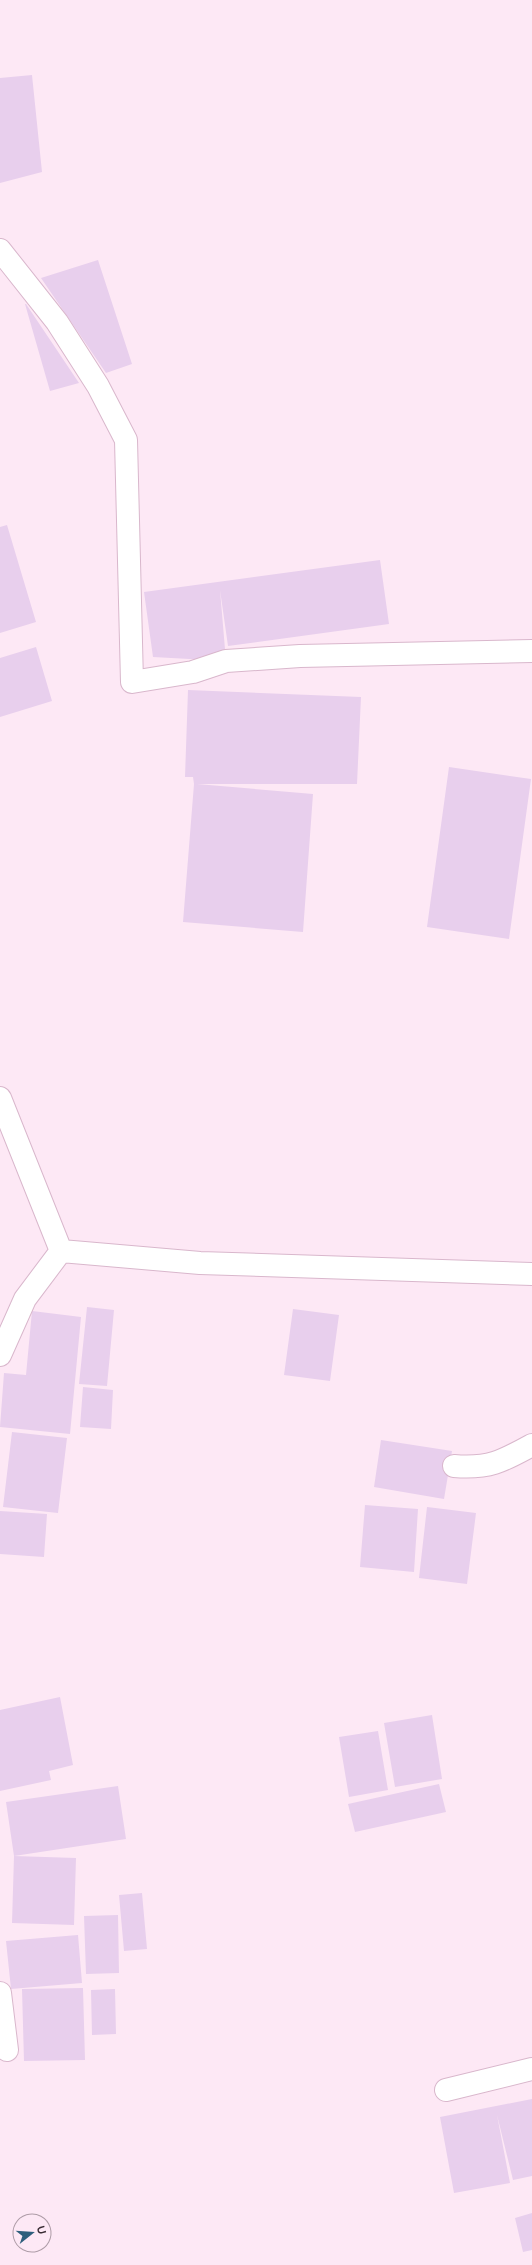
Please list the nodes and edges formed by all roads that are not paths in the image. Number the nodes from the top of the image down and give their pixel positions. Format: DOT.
graph roads {
  1 [pos="0,250"];
  2 [pos="532,652"];
  3 [pos="0,1098"];
  4 [pos="61,1251"];
  5 [pos="532,1274"];
  6 [pos="0,1355"];
  7 [pos="532,1445"];
  8 [pos="454,1466"];
  9 [pos="0,1993"];
  10 [pos="7,2050"];
  11 [pos="532,2069"];
  12 [pos="446,2090"];
  1 -- 2 [label="street"];
  3 -- 4 [label="street"];
  4 -- 5 [label="street"];
  4 -- 6 [label="street"];
  7 -- 8 [label="street"];
  9 -- 10 [label="street"];
  11 -- 12 [label="street"];
}
